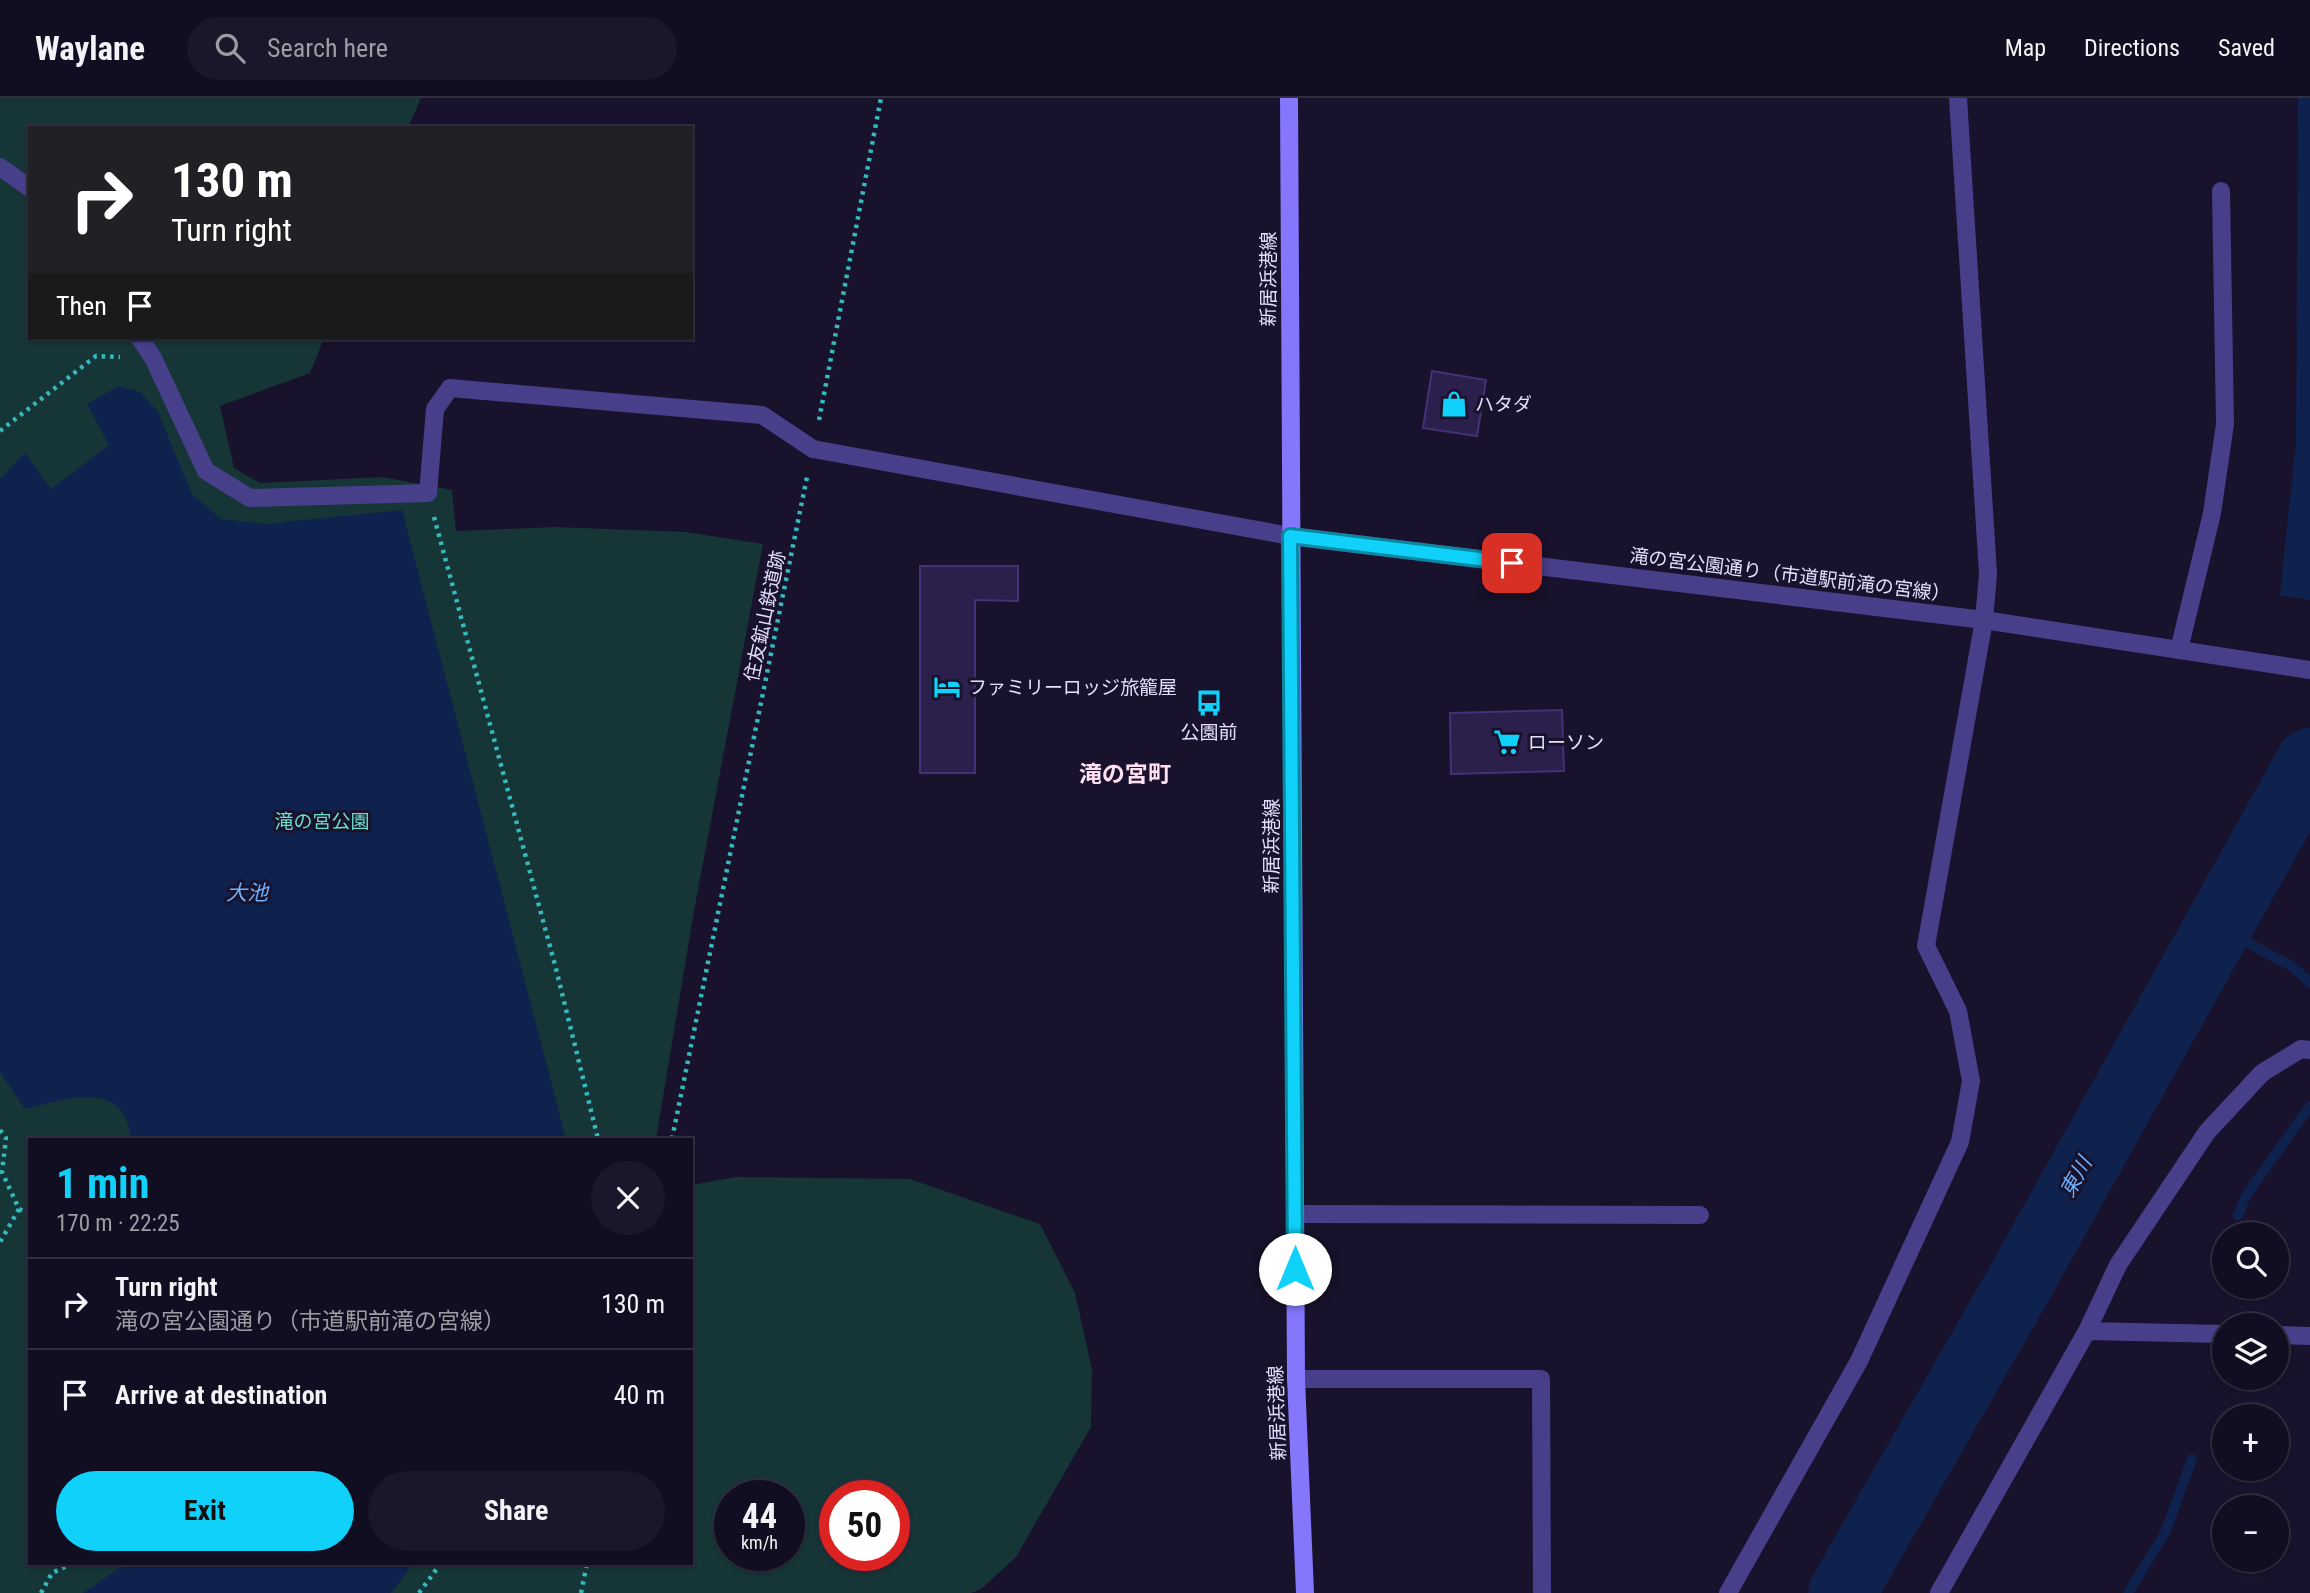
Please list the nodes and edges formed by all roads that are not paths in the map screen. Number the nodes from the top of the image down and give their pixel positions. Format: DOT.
graph roads {
  1 [pos="1289,98"];
  2 [pos="1958,98"];
  3 [pos="0,167"];
  4 [pos="28,187"];
  5 [pos="2221,191"];
  6 [pos="141,340"];
  7 [pos="1290,536"];
  8 [pos="1984,620"];
  9 [pos="2179,650"];
  10 [pos="2310,670"];
  11 [pos="2306,1050"];
  12 [pos="1295,1214"];
  13 [pos="1700,1214"];
  14 [pos="2087,1331"];
  15 [pos="2212,1334"];
  16 [pos="2289,1335"];
  17 [pos="2310,1336"];
  18 [pos="1296,1379"];
  19 [pos="1305,1593"];
  20 [pos="1542,1593"];
  21 [pos="1728,1593"];
  22 [pos="1939,1593"];
  1 -- 7 [label="main road, 新居浜港線"];
  2 -- 8 [label="street"];
  3 -- 4 [label="street"];
  5 -- 9 [label="street"];
  6 -- 7 [label="street, 滝の宮公園通り（市道駅前滝の宮線）"];
  7 -- 8 [label="street, 滝の宮公園通り（市道駅前滝の宮線）"];
  7 -- 12 [label="main road, 新居浜港線"];
  8 -- 9 [label="street, 滝の宮公園通り（市道駅前滝の宮線）"];
  8 -- 21 [label="street"];
  9 -- 10 [label="street, 滝の宮公園通り（市道駅前滝の宮線）"];
  11 -- 14 [label="street"];
  12 -- 13 [label="street"];
  12 -- 18 [label="main road, 新居浜港線"];
  14 -- 15 [label="street"];
  14 -- 22 [label="street"];
  16 -- 17 [label="street"];
  18 -- 19 [label="main road, 新居浜港線"];
  18 -- 20 [label="street"];
}
